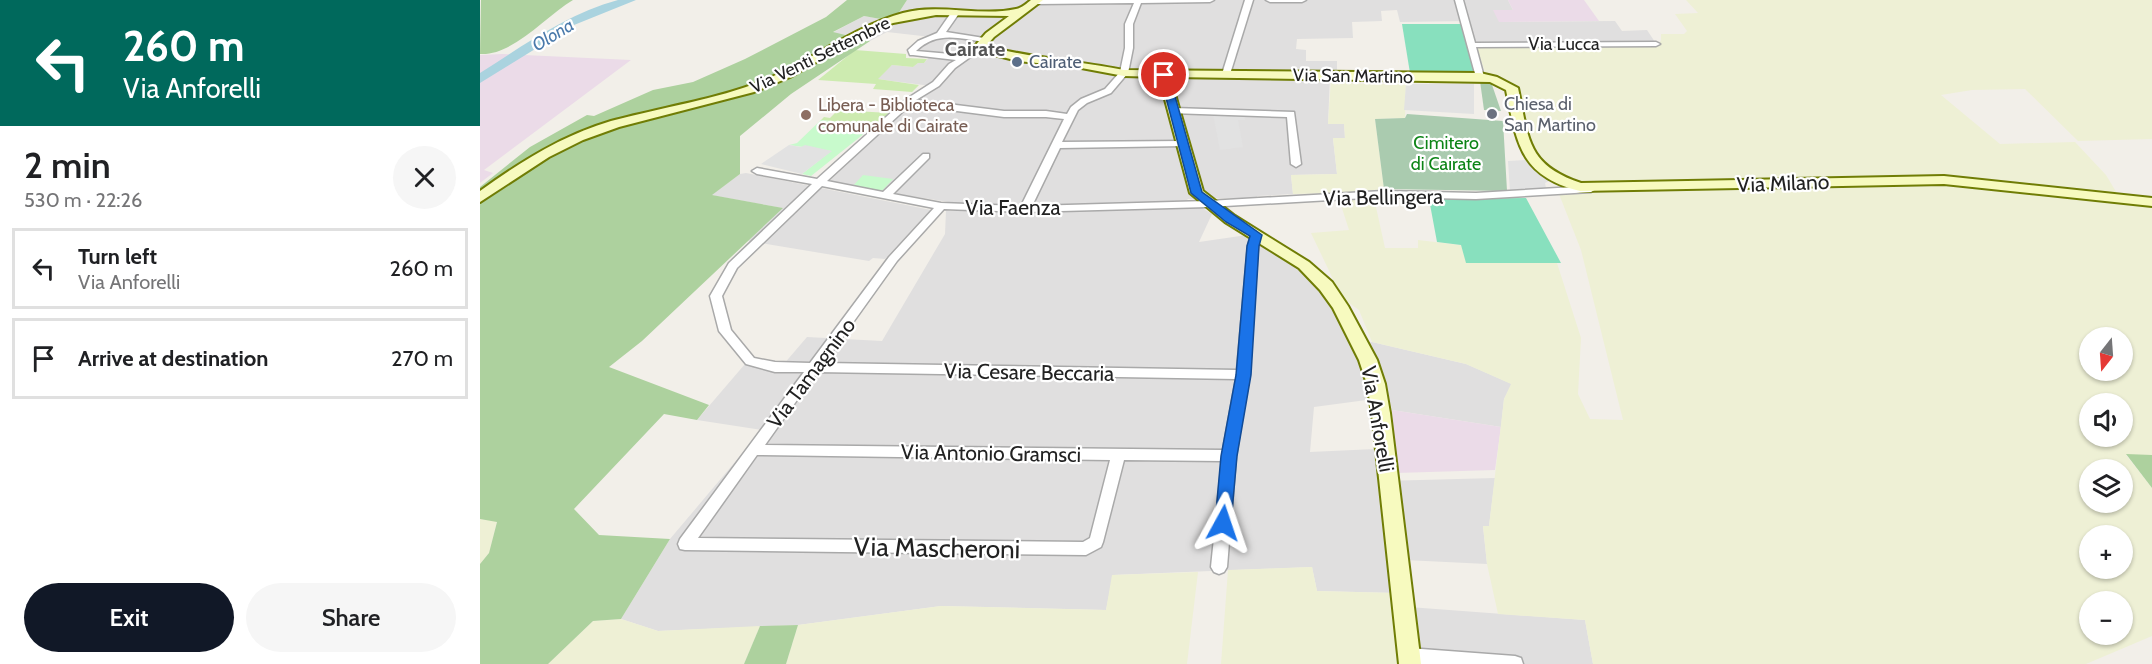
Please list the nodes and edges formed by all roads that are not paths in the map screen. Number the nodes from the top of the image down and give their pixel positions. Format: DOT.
graph roads {
  1 [pos="1210,0"];
  2 [pos="1249,0"];
  3 [pos="1270,0"];
  4 [pos="1302,0"];
  5 [pos="1459,0"];
  6 [pos="1037,1"];
  7 [pos="1137,1"];
  8 [pos="956,12"];
  9 [pos="1007,16"];
  10 [pos="941,33"];
  11 [pos="981,44"];
  12 [pos="1656,44"];
  13 [pos="1472,45"];
  14 [pos="963,58"];
  15 [pos="1124,73"];
  16 [pos="1226,74"];
  17 [pos="1164,75"];
  18 [pos="1480,77"];
  19 [pos="908,102"];
  20 [pos="1174,111"];
  21 [pos="1068,117"];
  22 [pos="1182,144"];
  23 [pos="1056,145"];
  24 [pos="926,156"];
  25 [pos="1296,164"];
  26 [pos="757,171"];
  27 [pos="820,184"];
  28 [pos="1562,187"];
  29 [pos="885,196"];
  30 [pos="480,198"];
  31 [pos="2152,202"];
  32 [pos="1208,204"];
  33 [pos="940,206"];
  34 [pos="1025,209"];
  35 [pos="1256,235"];
  36 [pos="814,369"];
  37 [pos="1244,375"];
  38 [pos="754,450"];
  39 [pos="1118,454"];
  40 [pos="1229,456"];
  41 [pos="685,544"];
  42 [pos="1219,567"];
  43 [pos="1409,660"];
  44 [pos="1515,664"];
  1 -- 7 [label="street"];
  2 -- 16 [label="street"];
  3 -- 4 [label="street"];
  5 -- 13 [label="street"];
  6 -- 7 [label="street"];
  6 -- 9 [label="street, Via Venti Settembre"];
  7 -- 15 [label="street"];
  8 -- 9 [label="street, Via Venti Settembre"];
  8 -- 10 [label="street"];
  8 -- 30 [label="street, Via Venti Settembre"];
  9 -- 11 [label="street"];
  10 -- 11 [label="street"];
  10 -- 14 [label="street"];
  11 -- 14 [label="street, Via Cesare Beccaria"];
  11 -- 15 [label="street, Via San Martino"];
  12 -- 13 [label="street, Via Lucca"];
  13 -- 18 [label="street"];
  14 -- 19 [label="street, Via Cesare Beccaria"];
  15 -- 17 [label="street, Via San Martino"];
  15 -- 21 [label="street"];
  16 -- 17 [label="street, Via San Martino"];
  16 -- 18 [label="street, Via San Martino"];
  17 -- 20 [label="street, Via Anforelli"];
  18 -- 28 [label="street, Via Milano"];
  19 -- 21 [label="street"];
  19 -- 27 [label="street, Via Cesare Beccaria"];
  20 -- 22 [label="street, Via Anforelli"];
  20 -- 25 [label="street"];
  21 -- 23 [label="street"];
  22 -- 23 [label="street"];
  22 -- 32 [label="street, Via Anforelli"];
  23 -- 34 [label="street"];
  24 -- 29 [label="street"];
  26 -- 27 [label="street, Via Faenza"];
  27 -- 29 [label="street, Via Faenza"];
  27 -- 36 [label="street, Via Cesare Beccaria"];
  28 -- 31 [label="street, Via Milano"];
  28 -- 32 [label="street, Via Bellingera"];
  29 -- 33 [label="street, Via Faenza"];
  32 -- 34 [label="street, Via Faenza"];
  32 -- 35 [label="street, Via Anforelli"];
  33 -- 34 [label="street, Via Faenza"];
  33 -- 36 [label="street, Via Tamagnino"];
  35 -- 37 [label="street"];
  35 -- 43 [label="street, Via Anforelli"];
  36 -- 37 [label="street, Via Cesare Beccaria"];
  36 -- 38 [label="street, Via Tamagnino"];
  37 -- 40 [label="street"];
  38 -- 39 [label="street, Via Antonio Gramsci"];
  38 -- 41 [label="street, Via Tamagnino"];
  39 -- 40 [label="street, Via Antonio Gramsci"];
  39 -- 41 [label="street, Via Mascheroni"];
  40 -- 42 [label="street"];
  43 -- 44 [label="street"];
}
